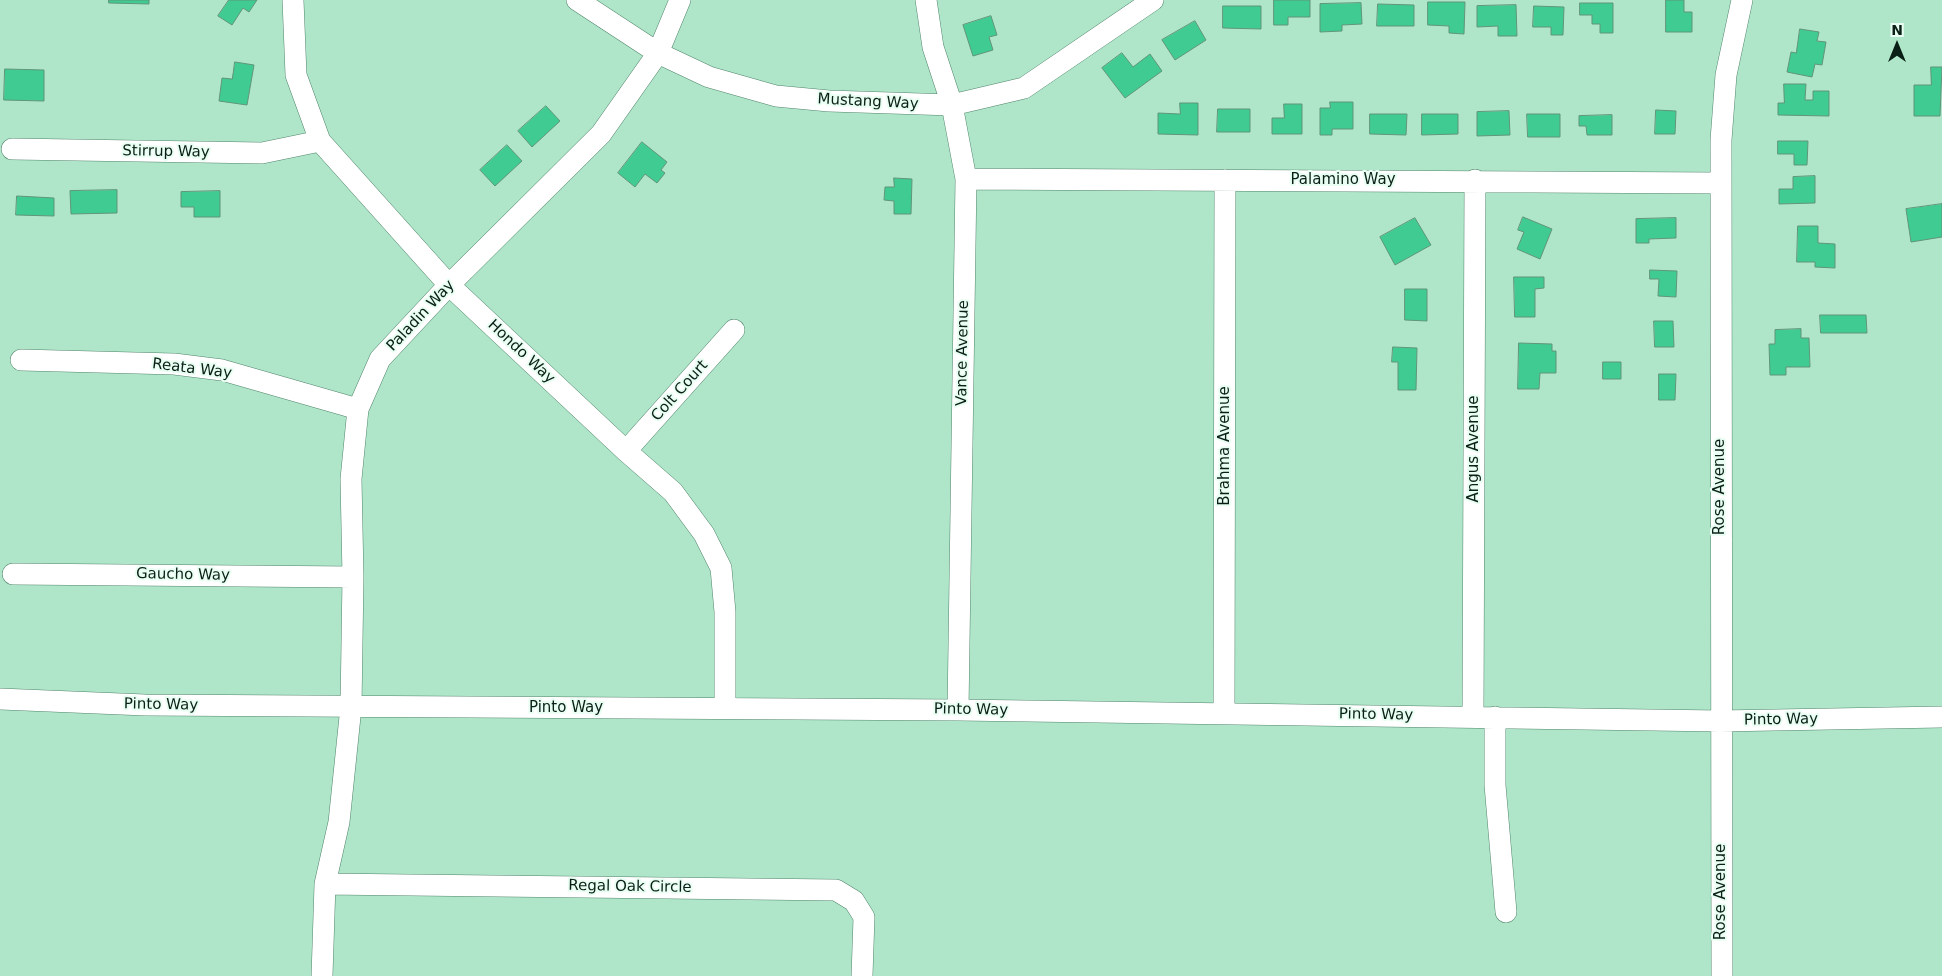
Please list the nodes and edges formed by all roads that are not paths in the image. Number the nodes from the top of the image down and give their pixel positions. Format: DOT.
graph roads {
  1 [pos="292,0"];
  2 [pos="577,0"];
  3 [pos="680,0"];
  4 [pos="926,0"];
  5 [pos="1153,0"];
  6 [pos="1742,0"];
  7 [pos="658,53"];
  8 [pos="952,106"];
  9 [pos="320,141"];
  10 [pos="12,149"];
  11 [pos="966,179"];
  12 [pos="1225,180"];
  13 [pos="1475,180"];
  14 [pos="1721,183"];
  15 [pos="449,285"];
  16 [pos="734,330"];
  17 [pos="21,360"];
  18 [pos="358,409"];
  19 [pos="626,451"];
  20 [pos="13,574"];
  21 [pos="353,577"];
  22 [pos="0,699"];
  23 [pos="351,707"];
  24 [pos="725,708"];
  25 [pos="958,710"];
  26 [pos="1224,713"];
  27 [pos="1473,717"];
  28 [pos="1494,717"];
  29 [pos="1942,717"];
  30 [pos="1720,721"];
  31 [pos="325,884"];
  32 [pos="1506,912"];
  33 [pos="322,976"];
  34 [pos="862,976"];
  35 [pos="1722,976"];
  1 -- 9 [label="street, Hondo Way"];
  2 -- 7 [label="street, Mustang Way"];
  3 -- 7 [label="street, Paladin Way"];
  4 -- 8 [label="street, Vance Avenue"];
  5 -- 8 [label="street, Mustang Way"];
  6 -- 14 [label="street, Rose Avenue"];
  7 -- 8 [label="street, Mustang Way"];
  7 -- 15 [label="street, Paladin Way"];
  8 -- 11 [label="street, Vance Avenue"];
  9 -- 10 [label="street, Stirrup Way"];
  9 -- 15 [label="street, Hondo Way"];
  11 -- 12 [label="street, Palamino Way"];
  11 -- 25 [label="street, Vance Avenue"];
  12 -- 13 [label="street, Palamino Way"];
  12 -- 26 [label="street, Brahma Avenue"];
  13 -- 14 [label="street, Palamino Way"];
  13 -- 27 [label="street, Angus Avenue"];
  14 -- 30 [label="street, Rose Avenue"];
  15 -- 18 [label="street, Paladin Way"];
  15 -- 19 [label="street, Hondo Way"];
  16 -- 19 [label="street, Colt Court"];
  17 -- 18 [label="street, Reata Way"];
  18 -- 21 [label="street, Paladin Way"];
  19 -- 24 [label="street, Hondo Way"];
  20 -- 21 [label="street, Gaucho Way"];
  21 -- 23 [label="street, Paladin Way"];
  22 -- 23 [label="street, Pinto Way"];
  23 -- 24 [label="street, Pinto Way"];
  23 -- 31 [label="street"];
  24 -- 25 [label="street, Pinto Way"];
  25 -- 26 [label="street, Pinto Way"];
  26 -- 27 [label="street, Pinto Way"];
  27 -- 28 [label="street, Pinto Way"];
  28 -- 30 [label="street, Pinto Way"];
  28 -- 32 [label="street"];
  29 -- 30 [label="street, Pinto Way"];
  30 -- 35 [label="street, Rose Avenue"];
  31 -- 33 [label="street"];
  31 -- 34 [label="street, Regal Oak Circle"];
}
